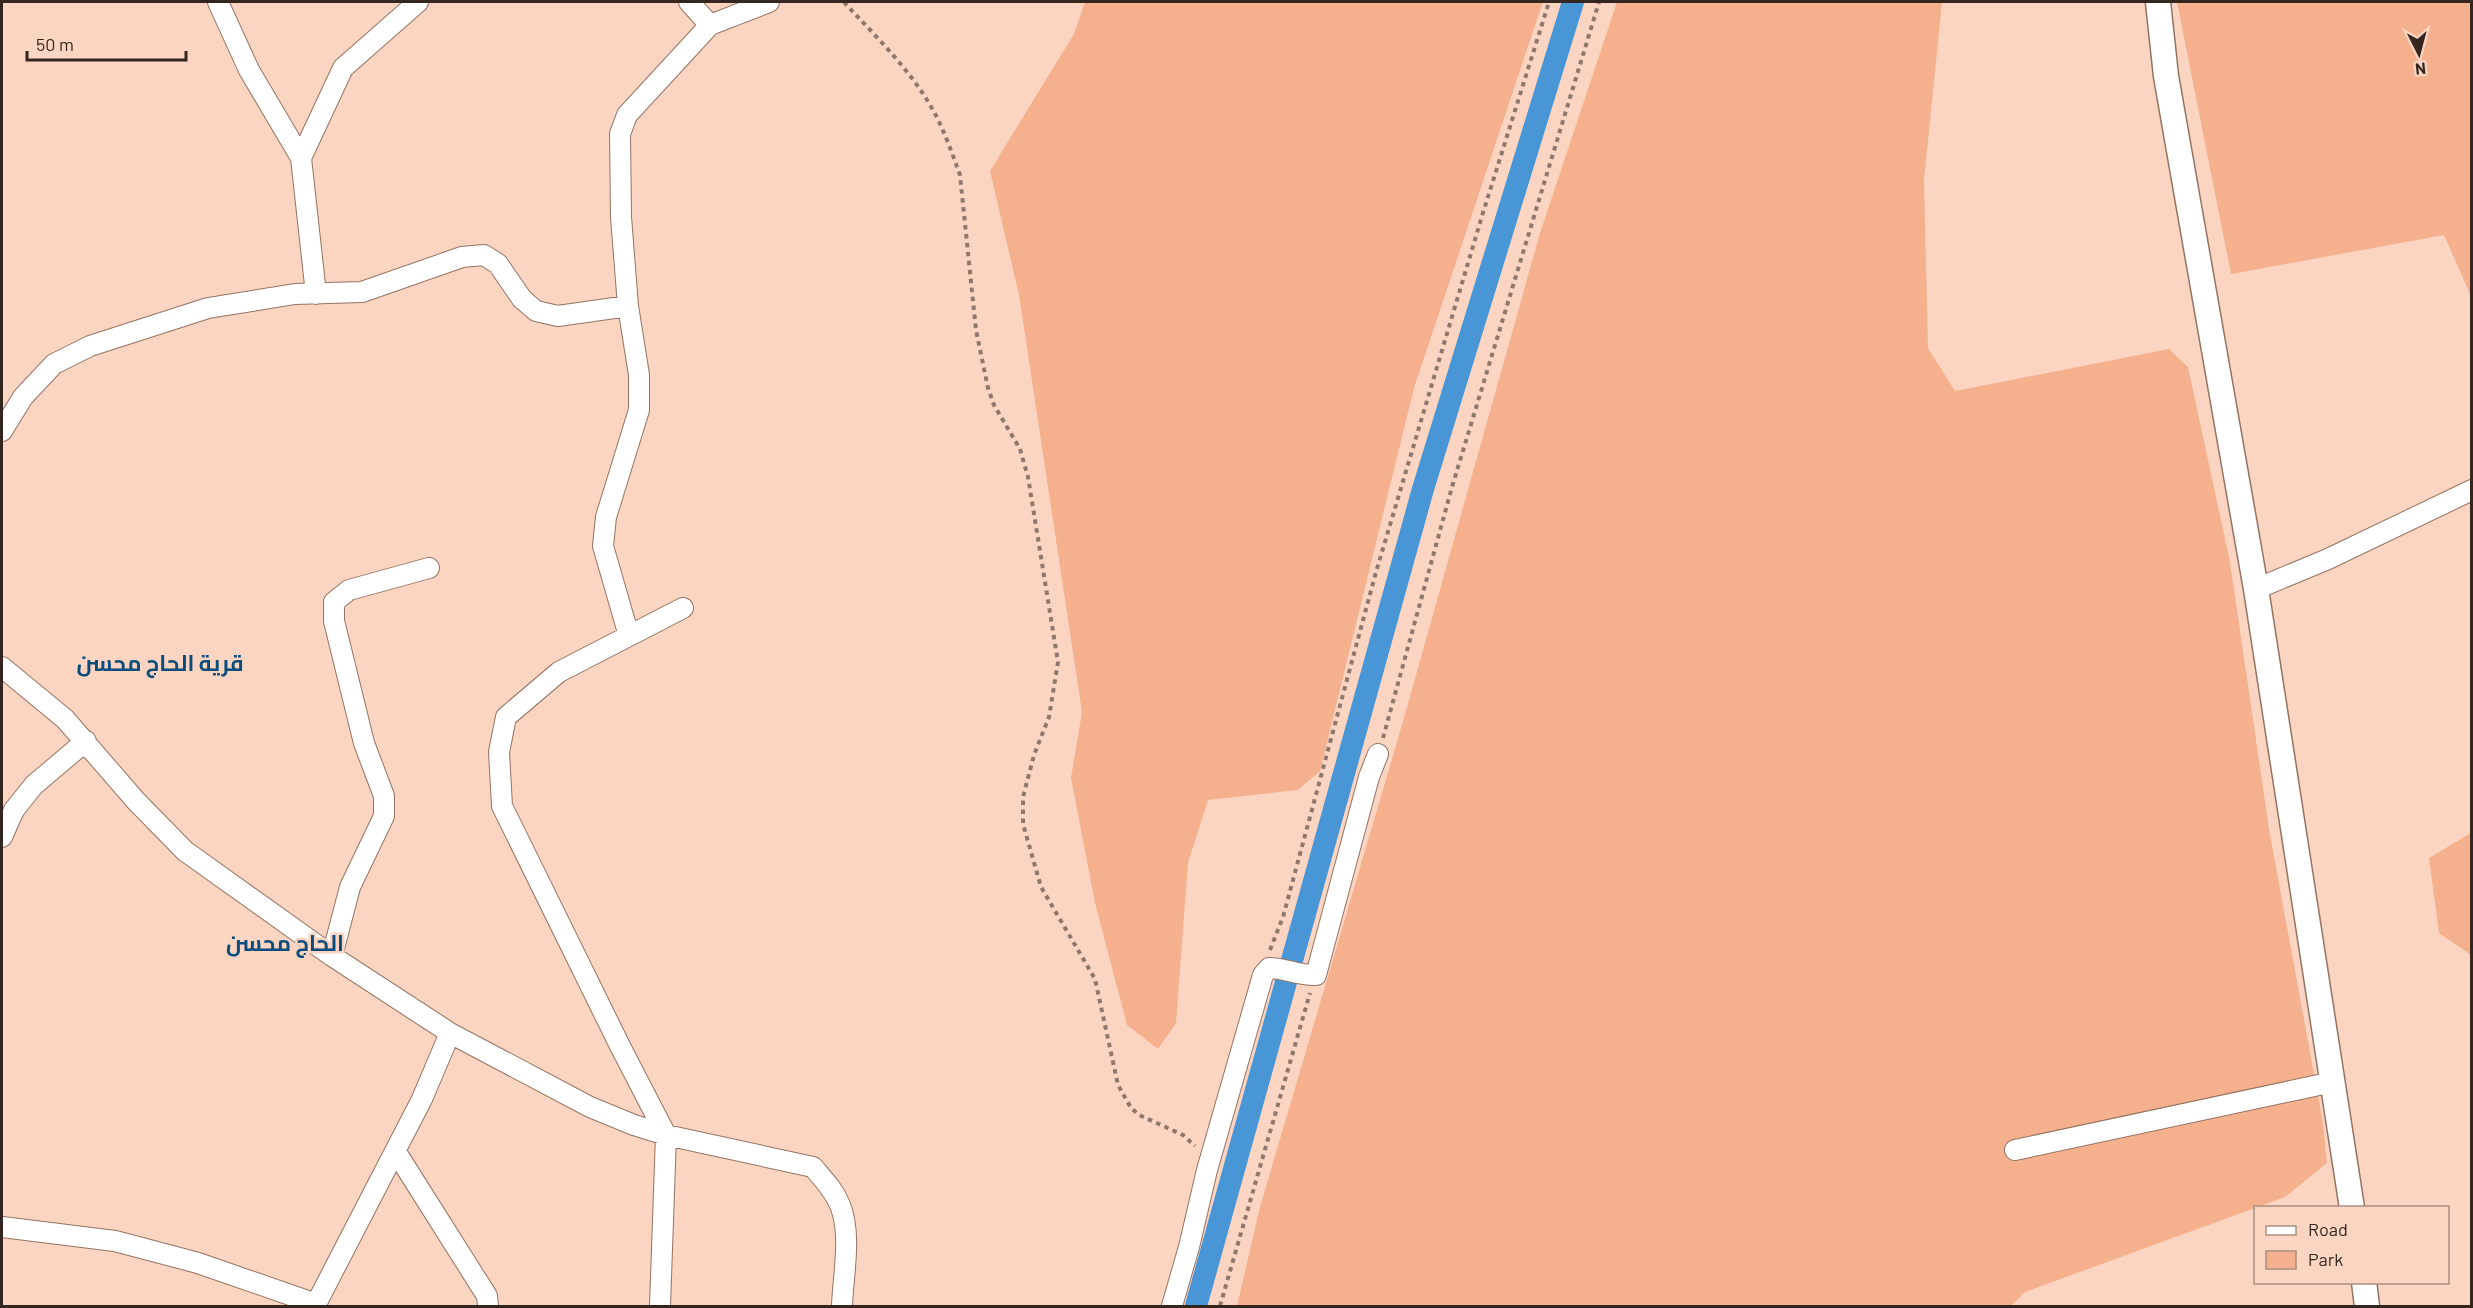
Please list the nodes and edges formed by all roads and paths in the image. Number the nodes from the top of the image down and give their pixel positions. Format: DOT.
graph roads {
  1 [pos="218,2"];
  2 [pos="418,2"];
  3 [pos="689,2"];
  4 [pos="769,2"];
  5 [pos="844,2"];
  6 [pos="1549,2"];
  7 [pos="1599,2"];
  8 [pos="2158,2"];
  9 [pos="710,25"];
  10 [pos="301,158"];
  11 [pos="316,294"];
  12 [pos="628,306"];
  13 [pos="2,431"];
  14 [pos="2472,490"];
  15 [pos="429,568"];
  16 [pos="2256,589"];
  17 [pos="683,608"];
  18 [pos="629,636"];
  19 [pos="2,667"];
  20 [pos="86,741"];
  21 [pos="1378,754"];
  22 [pos="2,837"];
  23 [pos="332,956"];
  24 [pos="1289,973"];
  25 [pos="450,1034"];
  26 [pos="2333,1082"];
  27 [pos="666,1135"];
  28 [pos="2015,1150"];
  29 [pos="396,1152"];
  30 [pos="1207,1170"];
  31 [pos="2352,1206"];
  32 [pos="2,1227"];
  33 [pos="2364,1284"];
  34 [pos="486,1303"];
  35 [pos="315,1305"];
  36 [pos="660,1306"];
  37 [pos="842,1306"];
  38 [pos="1172,1306"];
  39 [pos="1220,1306"];
  40 [pos="2367,1306"];
  1 -- 10 [label="street"];
  2 -- 10 [label="street"];
  3 -- 9 [label="street"];
  4 -- 9 [label="street"];
  5 -- 30 [label="path"];
  6 -- 24 [label="path"];
  7 -- 21 [label="path"];
  8 -- 16 [label="street"];
  9 -- 12 [label="street"];
  10 -- 11 [label="street"];
  11 -- 12 [label="street"];
  11 -- 13 [label="street"];
  12 -- 18 [label="street"];
  14 -- 16 [label="street"];
  15 -- 23 [label="street"];
  16 -- 26 [label="street"];
  17 -- 18 [label="street"];
  18 -- 27 [label="street"];
  19 -- 20 [label="street"];
  20 -- 22 [label="street"];
  20 -- 23 [label="street"];
  21 -- 24 [label="street"];
  23 -- 25 [label="street"];
  24 -- 30 [label="street"];
  24 -- 39 [label="path"];
  25 -- 27 [label="street"];
  25 -- 29 [label="street"];
  26 -- 28 [label="street"];
  26 -- 31 [label="street"];
  27 -- 36 [label="street"];
  27 -- 37 [label="street"];
  29 -- 34 [label="street"];
  29 -- 35 [label="street"];
  30 -- 38 [label="street"];
  32 -- 35 [label="street"];
  33 -- 40 [label="street"];
}
